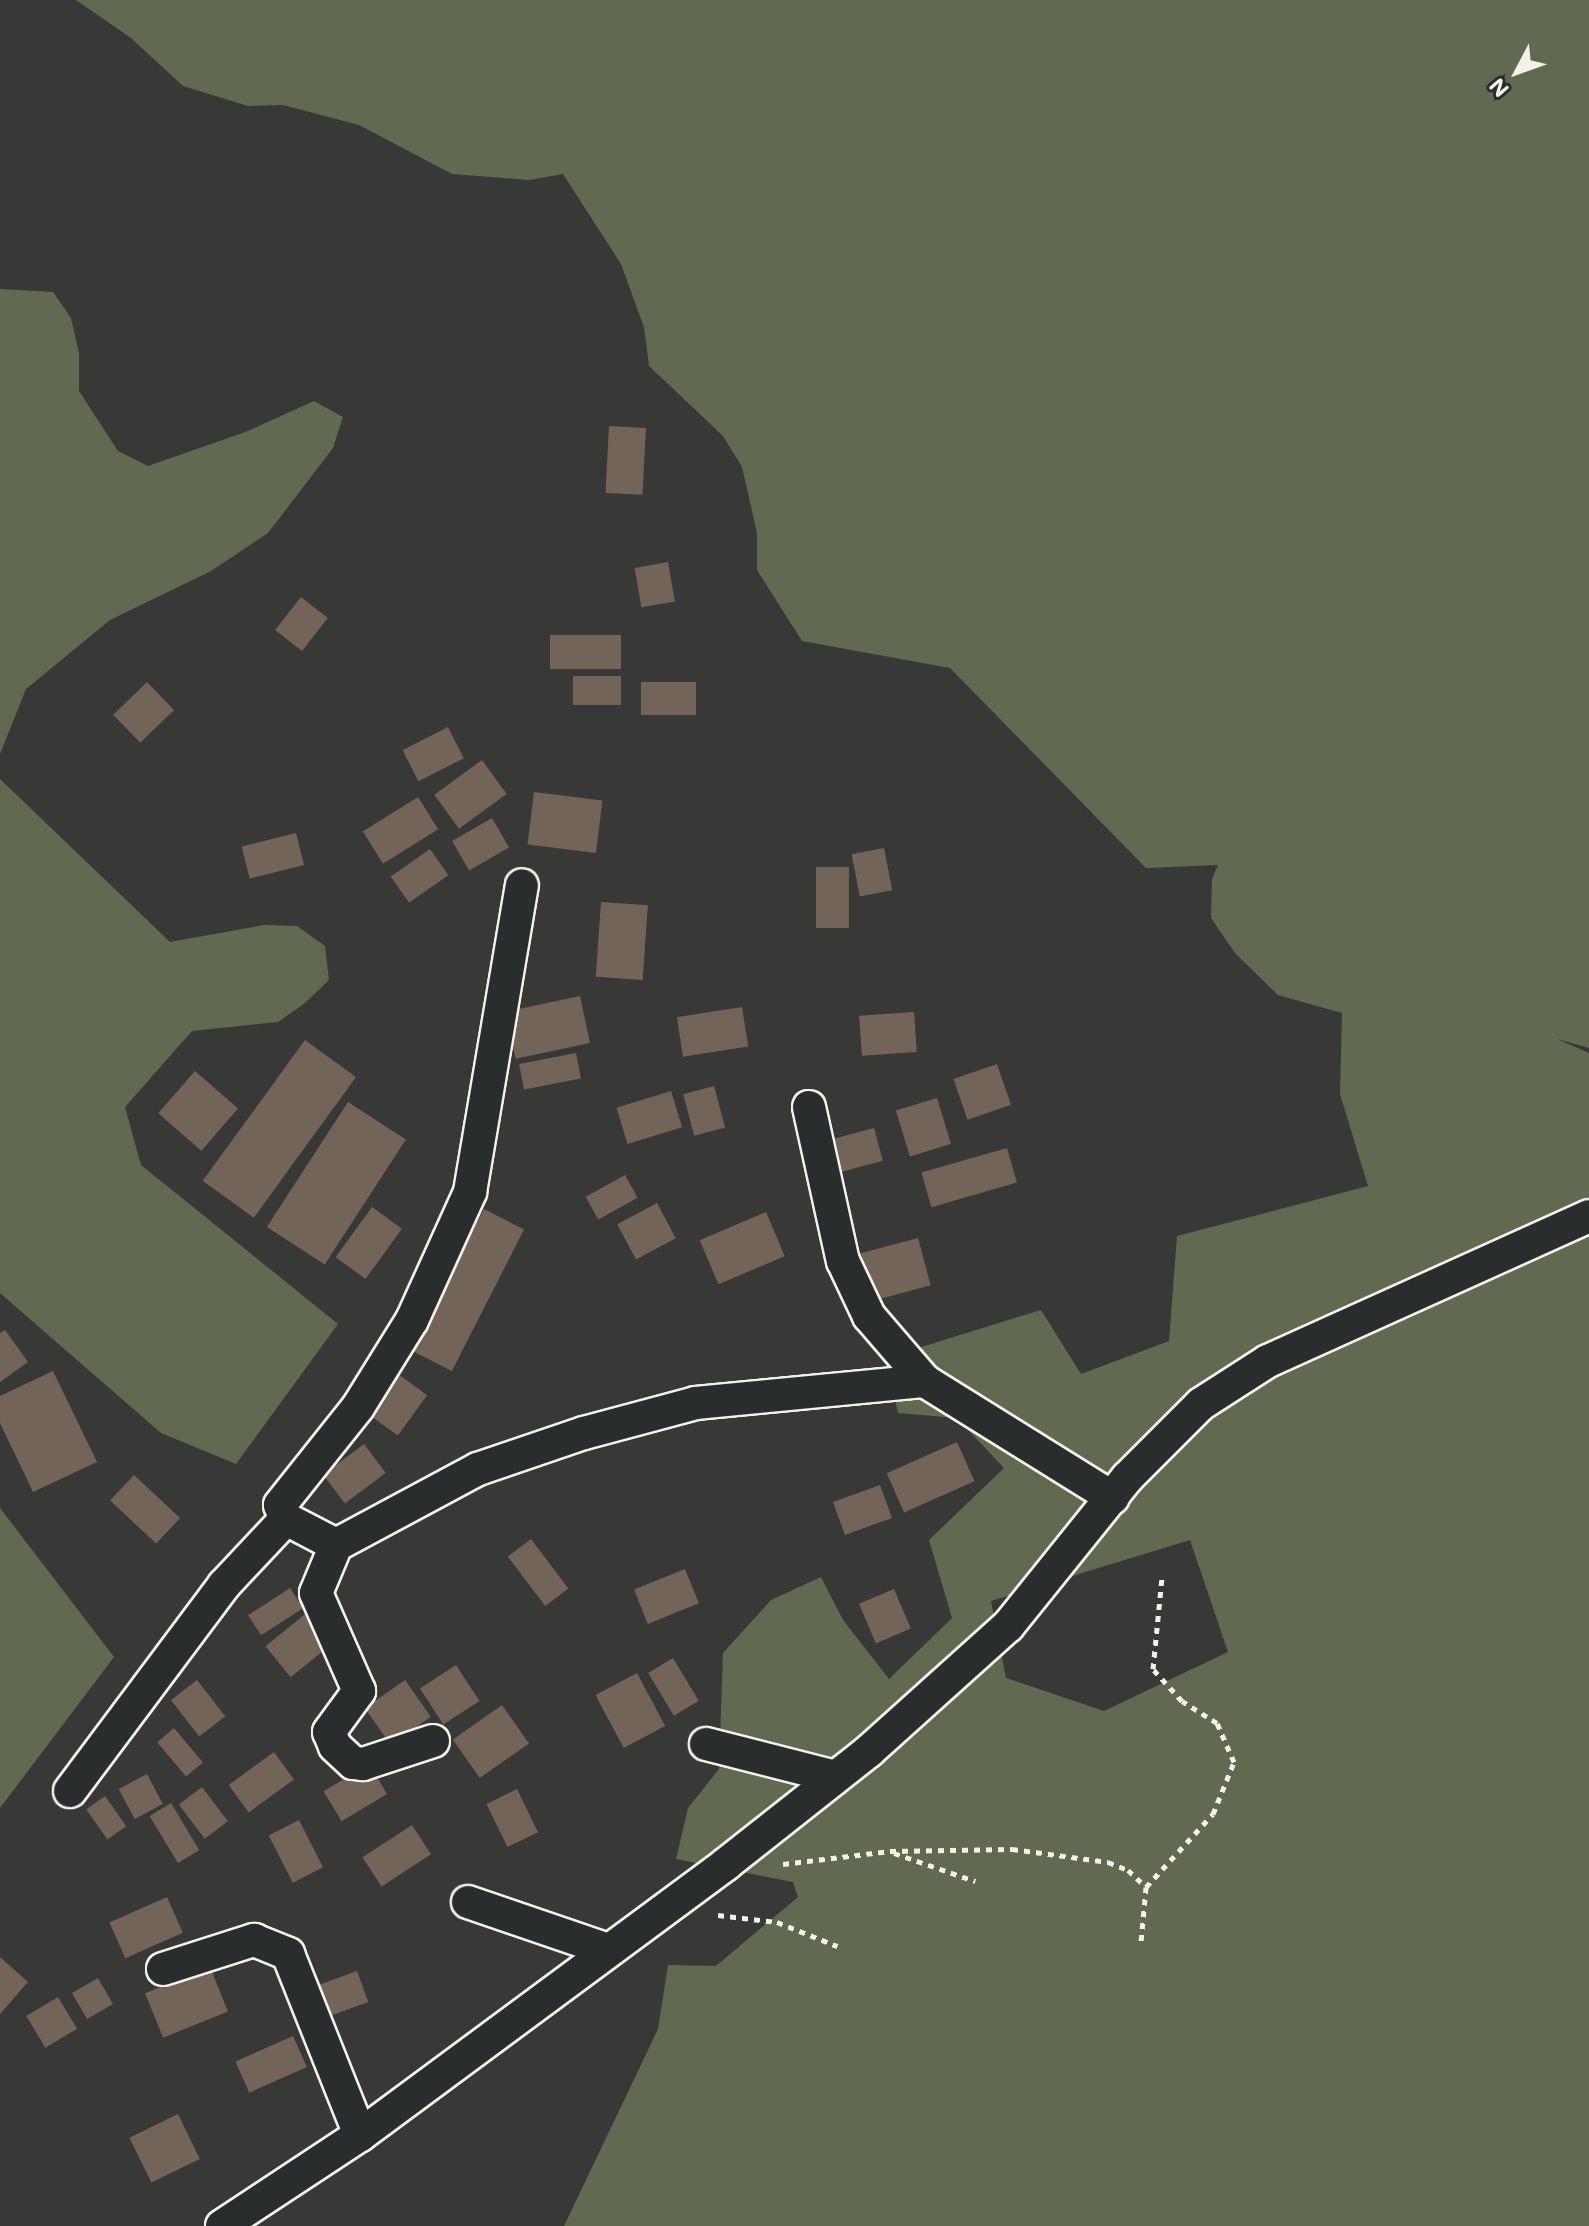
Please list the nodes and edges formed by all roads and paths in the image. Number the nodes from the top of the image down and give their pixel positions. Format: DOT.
graph roads {
  1 [pos="522,885"];
  2 [pos="809,1107"];
  3 [pos="1589,1216"];
  4 [pos="925,1381"];
  5 [pos="1113,1498"];
  6 [pos="286,1519"];
  7 [pos="336,1545"];
  8 [pos="1162,1578"];
  9 [pos="433,1741"];
  10 [pos="706,1744"];
  11 [pos="835,1777"];
  12 [pos="70,1791"];
  13 [pos="890,1851"];
  14 [pos="726,1864"];
  15 [pos="975,1881"];
  16 [pos="1146,1887"];
  17 [pos="468,1902"];
  18 [pos="709,1916"];
  19 [pos="1141,1942"];
  20 [pos="837,1946"];
  21 [pos="605,1949"];
  22 [pos="163,1969"];
  23 [pos="360,2135"];
  24 [pos="222,2226"];
  1 -- 6 [label="street"];
  2 -- 4 [label="street"];
  3 -- 5 [label="street"];
  4 -- 5 [label="street"];
  4 -- 7 [label="street"];
  5 -- 11 [label="street"];
  6 -- 7 [label="street"];
  6 -- 12 [label="street"];
  7 -- 9 [label="street"];
  8 -- 16 [label="path"];
  10 -- 11 [label="street"];
  11 -- 14 [label="street"];
  13 -- 14 [label="path"];
  13 -- 15 [label="path"];
  13 -- 16 [label="path"];
  14 -- 21 [label="street"];
  16 -- 19 [label="path"];
  17 -- 21 [label="street"];
  18 -- 20 [label="path"];
  21 -- 23 [label="street"];
  22 -- 23 [label="street"];
  23 -- 24 [label="street"];
}
